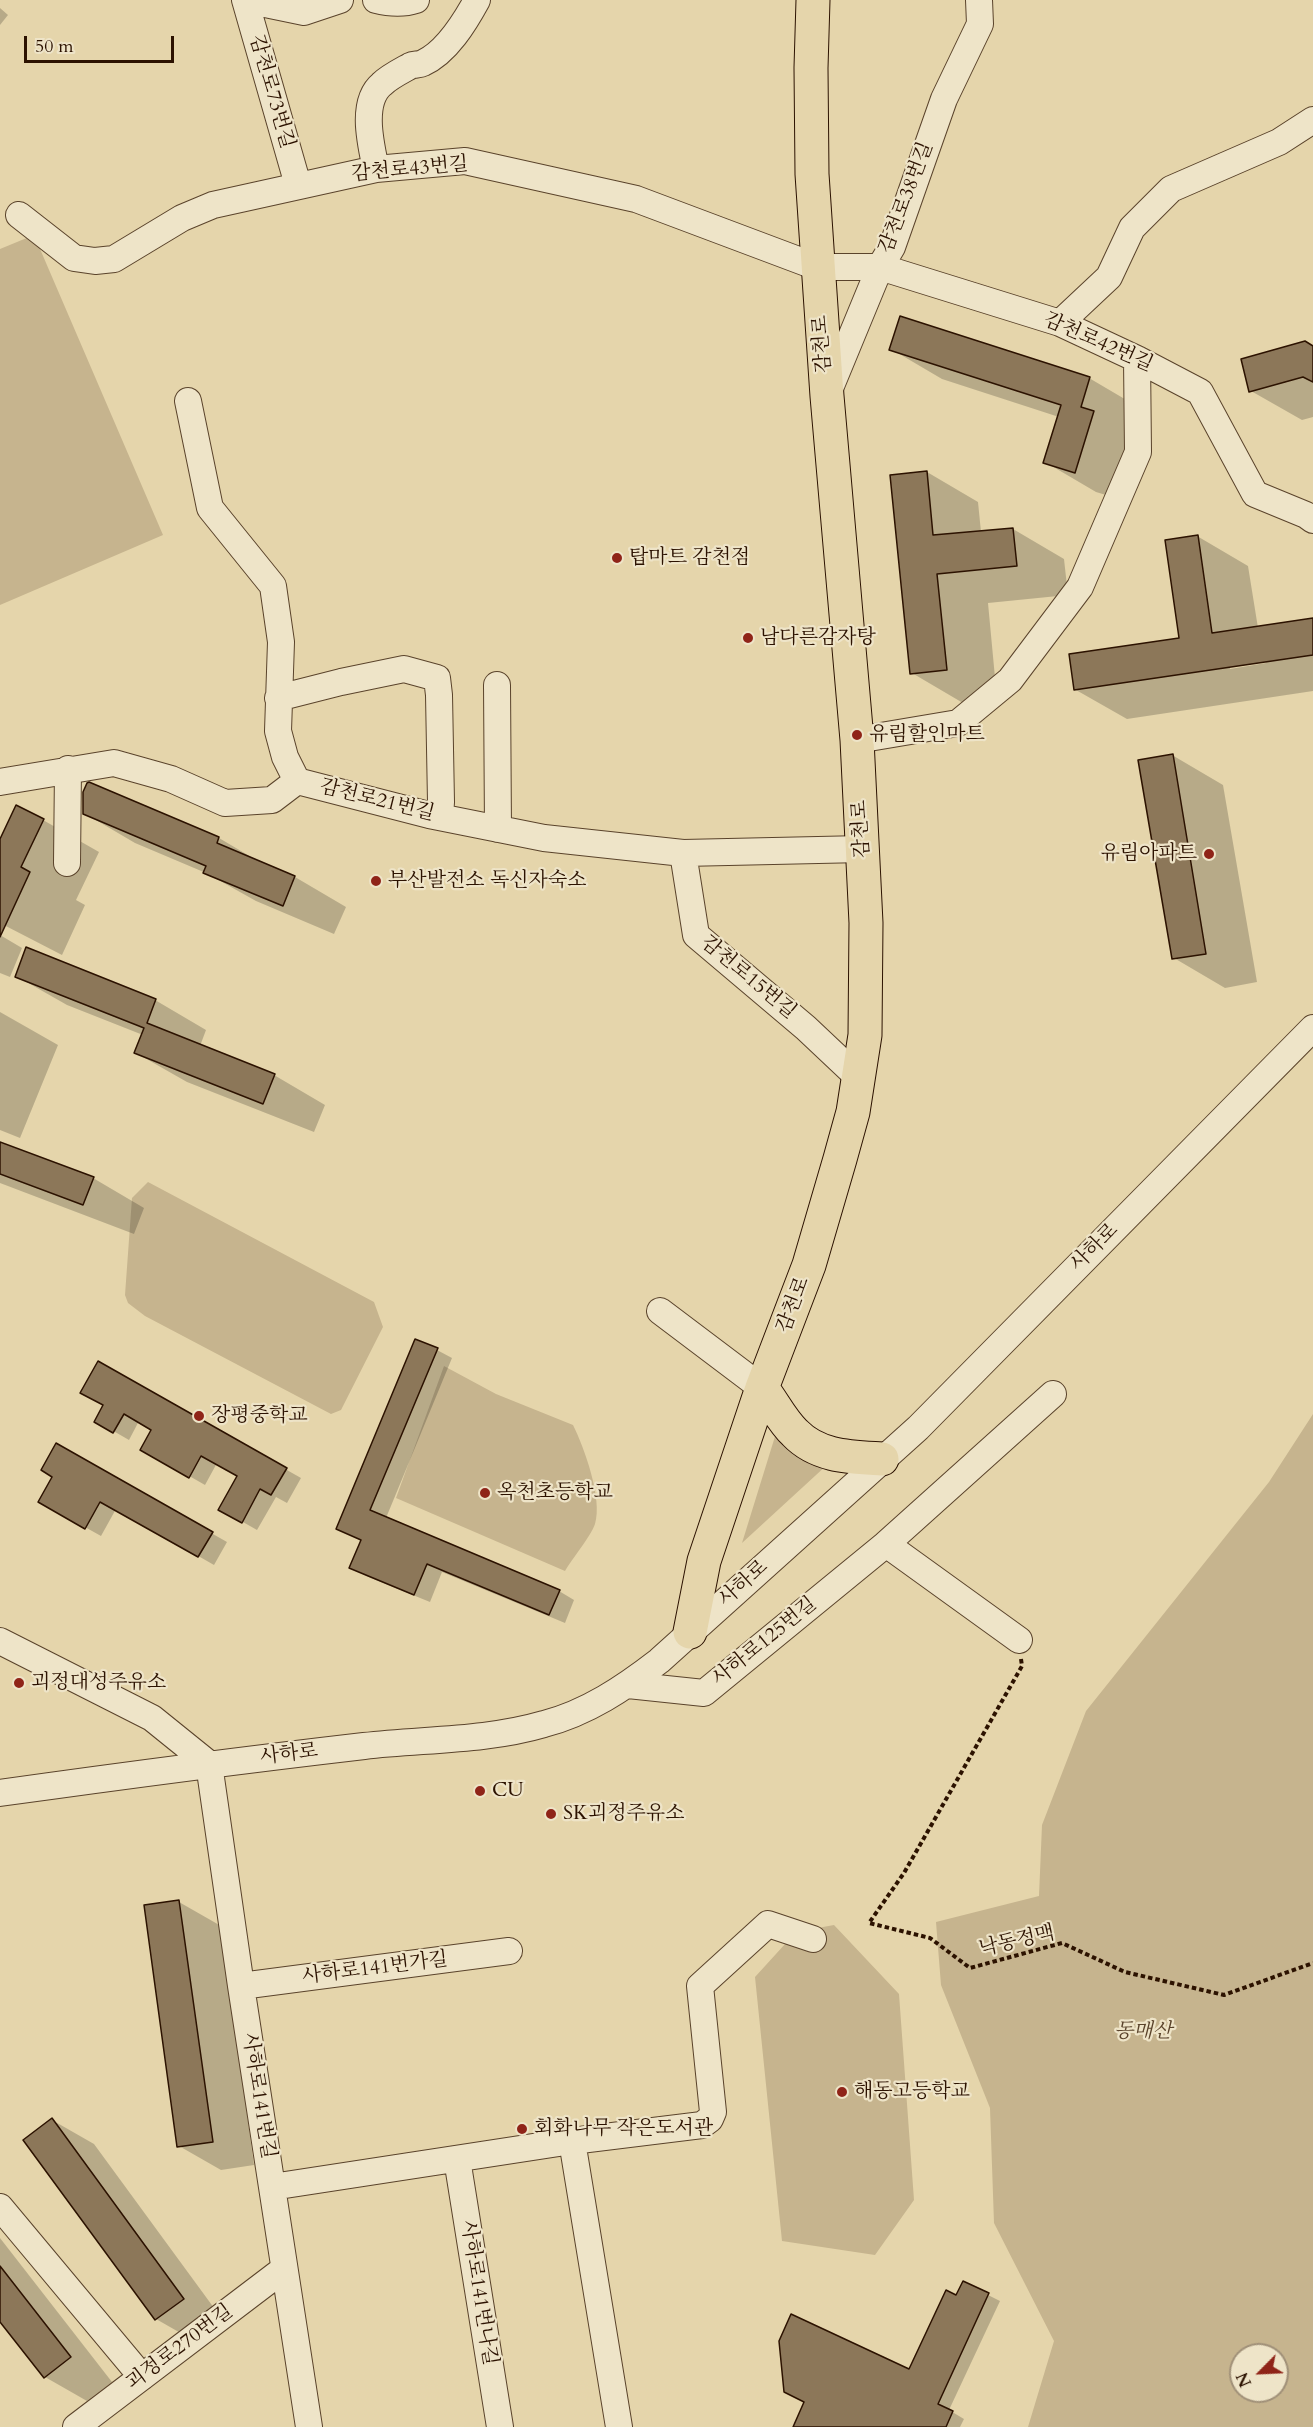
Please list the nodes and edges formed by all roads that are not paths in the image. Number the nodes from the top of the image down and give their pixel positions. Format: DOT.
graph roads {
  1 [pos="245,0"];
  2 [pos="340,0"];
  3 [pos="376,0"];
  4 [pos="416,0"];
  5 [pos="477,0"];
  6 [pos="813,0"];
  7 [pos="980,0"];
  8 [pos="1313,120"];
  9 [pos="376,169"];
  10 [pos="298,185"];
  11 [pos="19,215"];
  12 [pos="817,267"];
  13 [pos="879,267"];
  14 [pos="1060,323"];
  15 [pos="1137,359"];
  16 [pos="827,396"];
  17 [pos="188,401"];
  18 [pos="1313,520"];
  19 [pos="497,685"];
  20 [pos="278,698"];
  21 [pos="857,740"];
  22 [pos="68,769"];
  23 [pos="0,782"];
  24 [pos="297,782"];
  25 [pos="440,817"];
  26 [pos="498,829"];
  27 [pos="863,849"];
  28 [pos="683,853"];
  29 [pos="68,863"];
  30 [pos="1313,1028"];
  31 [pos="859,1078"];
  32 [pos="660,1311"];
  33 [pos="762,1388"];
  34 [pos="1053,1394"];
  35 [pos="882,1460"];
  36 [pos="886,1544"];
  37 [pos="690,1632"];
  38 [pos="1019,1640"];
  39 [pos="0,1641"];
  40 [pos="628,1685"];
  41 [pos="209,1764"];
  42 [pos="0,1793"];
  43 [pos="813,1938"];
  44 [pos="509,1951"];
  45 [pos="241,1986"];
  46 [pos="572,2141"];
  47 [pos="457,2159"];
  48 [pos="272,2187"];
  49 [pos="0,2207"];
  50 [pos="284,2270"];
  51 [pos="142,2377"];
  52 [pos="76,2427"];
  53 [pos="309,2427"];
  54 [pos="500,2427"];
  55 [pos="618,2427"];
  1 -- 2 [label="street"];
  1 -- 10 [label="street, 감천로73번길"];
  3 -- 4 [label="street"];
  5 -- 9 [label="street"];
  6 -- 12 [label="main road, 감천로"];
  7 -- 13 [label="street, 감천로38번길"];
  8 -- 14 [label="street"];
  9 -- 10 [label="street, 감천로43번길"];
  9 -- 12 [label="street, 감천로43번길"];
  10 -- 11 [label="street, 감천로43번길"];
  12 -- 13 [label="street, 감천로42번길"];
  12 -- 16 [label="main road, 감천로"];
  13 -- 14 [label="street, 감천로42번길"];
  13 -- 16 [label="street, 감천로38번길"];
  14 -- 15 [label="street, 감천로42번길"];
  15 -- 18 [label="street, 감천로42번길"];
  15 -- 21 [label="street"];
  16 -- 21 [label="main road, 감천로"];
  17 -- 20 [label="street, 감천로21번길"];
  19 -- 26 [label="street"];
  20 -- 24 [label="street, 감천로21번길"];
  20 -- 25 [label="street"];
  21 -- 27 [label="main road, 감천로"];
  22 -- 23 [label="street"];
  22 -- 24 [label="street"];
  22 -- 29 [label="street"];
  24 -- 25 [label="street, 감천로21번길"];
  25 -- 26 [label="street, 감천로21번길"];
  26 -- 28 [label="street, 감천로21번길"];
  27 -- 28 [label="street, 감천로21번길"];
  27 -- 31 [label="main road, 감천로"];
  28 -- 31 [label="street, 감천로15번길"];
  30 -- 35 [label="street, 사하로"];
  31 -- 33 [label="main road, 감천로"];
  32 -- 33 [label="street"];
  33 -- 35 [label="main road"];
  33 -- 37 [label="main road, 감천로"];
  34 -- 36 [label="street, 사하로125번길"];
  35 -- 37 [label="street, 사하로"];
  36 -- 38 [label="street"];
  36 -- 40 [label="street, 사하로125번길"];
  37 -- 40 [label="street, 사하로"];
  39 -- 41 [label="street"];
  40 -- 41 [label="street, 사하로"];
  41 -- 42 [label="street, 사하로"];
  41 -- 45 [label="street, 사하로141번길"];
  43 -- 46 [label="street"];
  44 -- 45 [label="street, 사하로141번가길"];
  45 -- 48 [label="street, 사하로141번길"];
  46 -- 47 [label="street"];
  46 -- 55 [label="street"];
  47 -- 48 [label="street"];
  47 -- 54 [label="street, 사하로141번나길"];
  48 -- 50 [label="street, 사하로141번길"];
  49 -- 51 [label="street"];
  50 -- 51 [label="street, 괴정로270번길"];
  50 -- 53 [label="street, 사하로141번길"];
  51 -- 52 [label="street, 괴정로270번길"];
}
